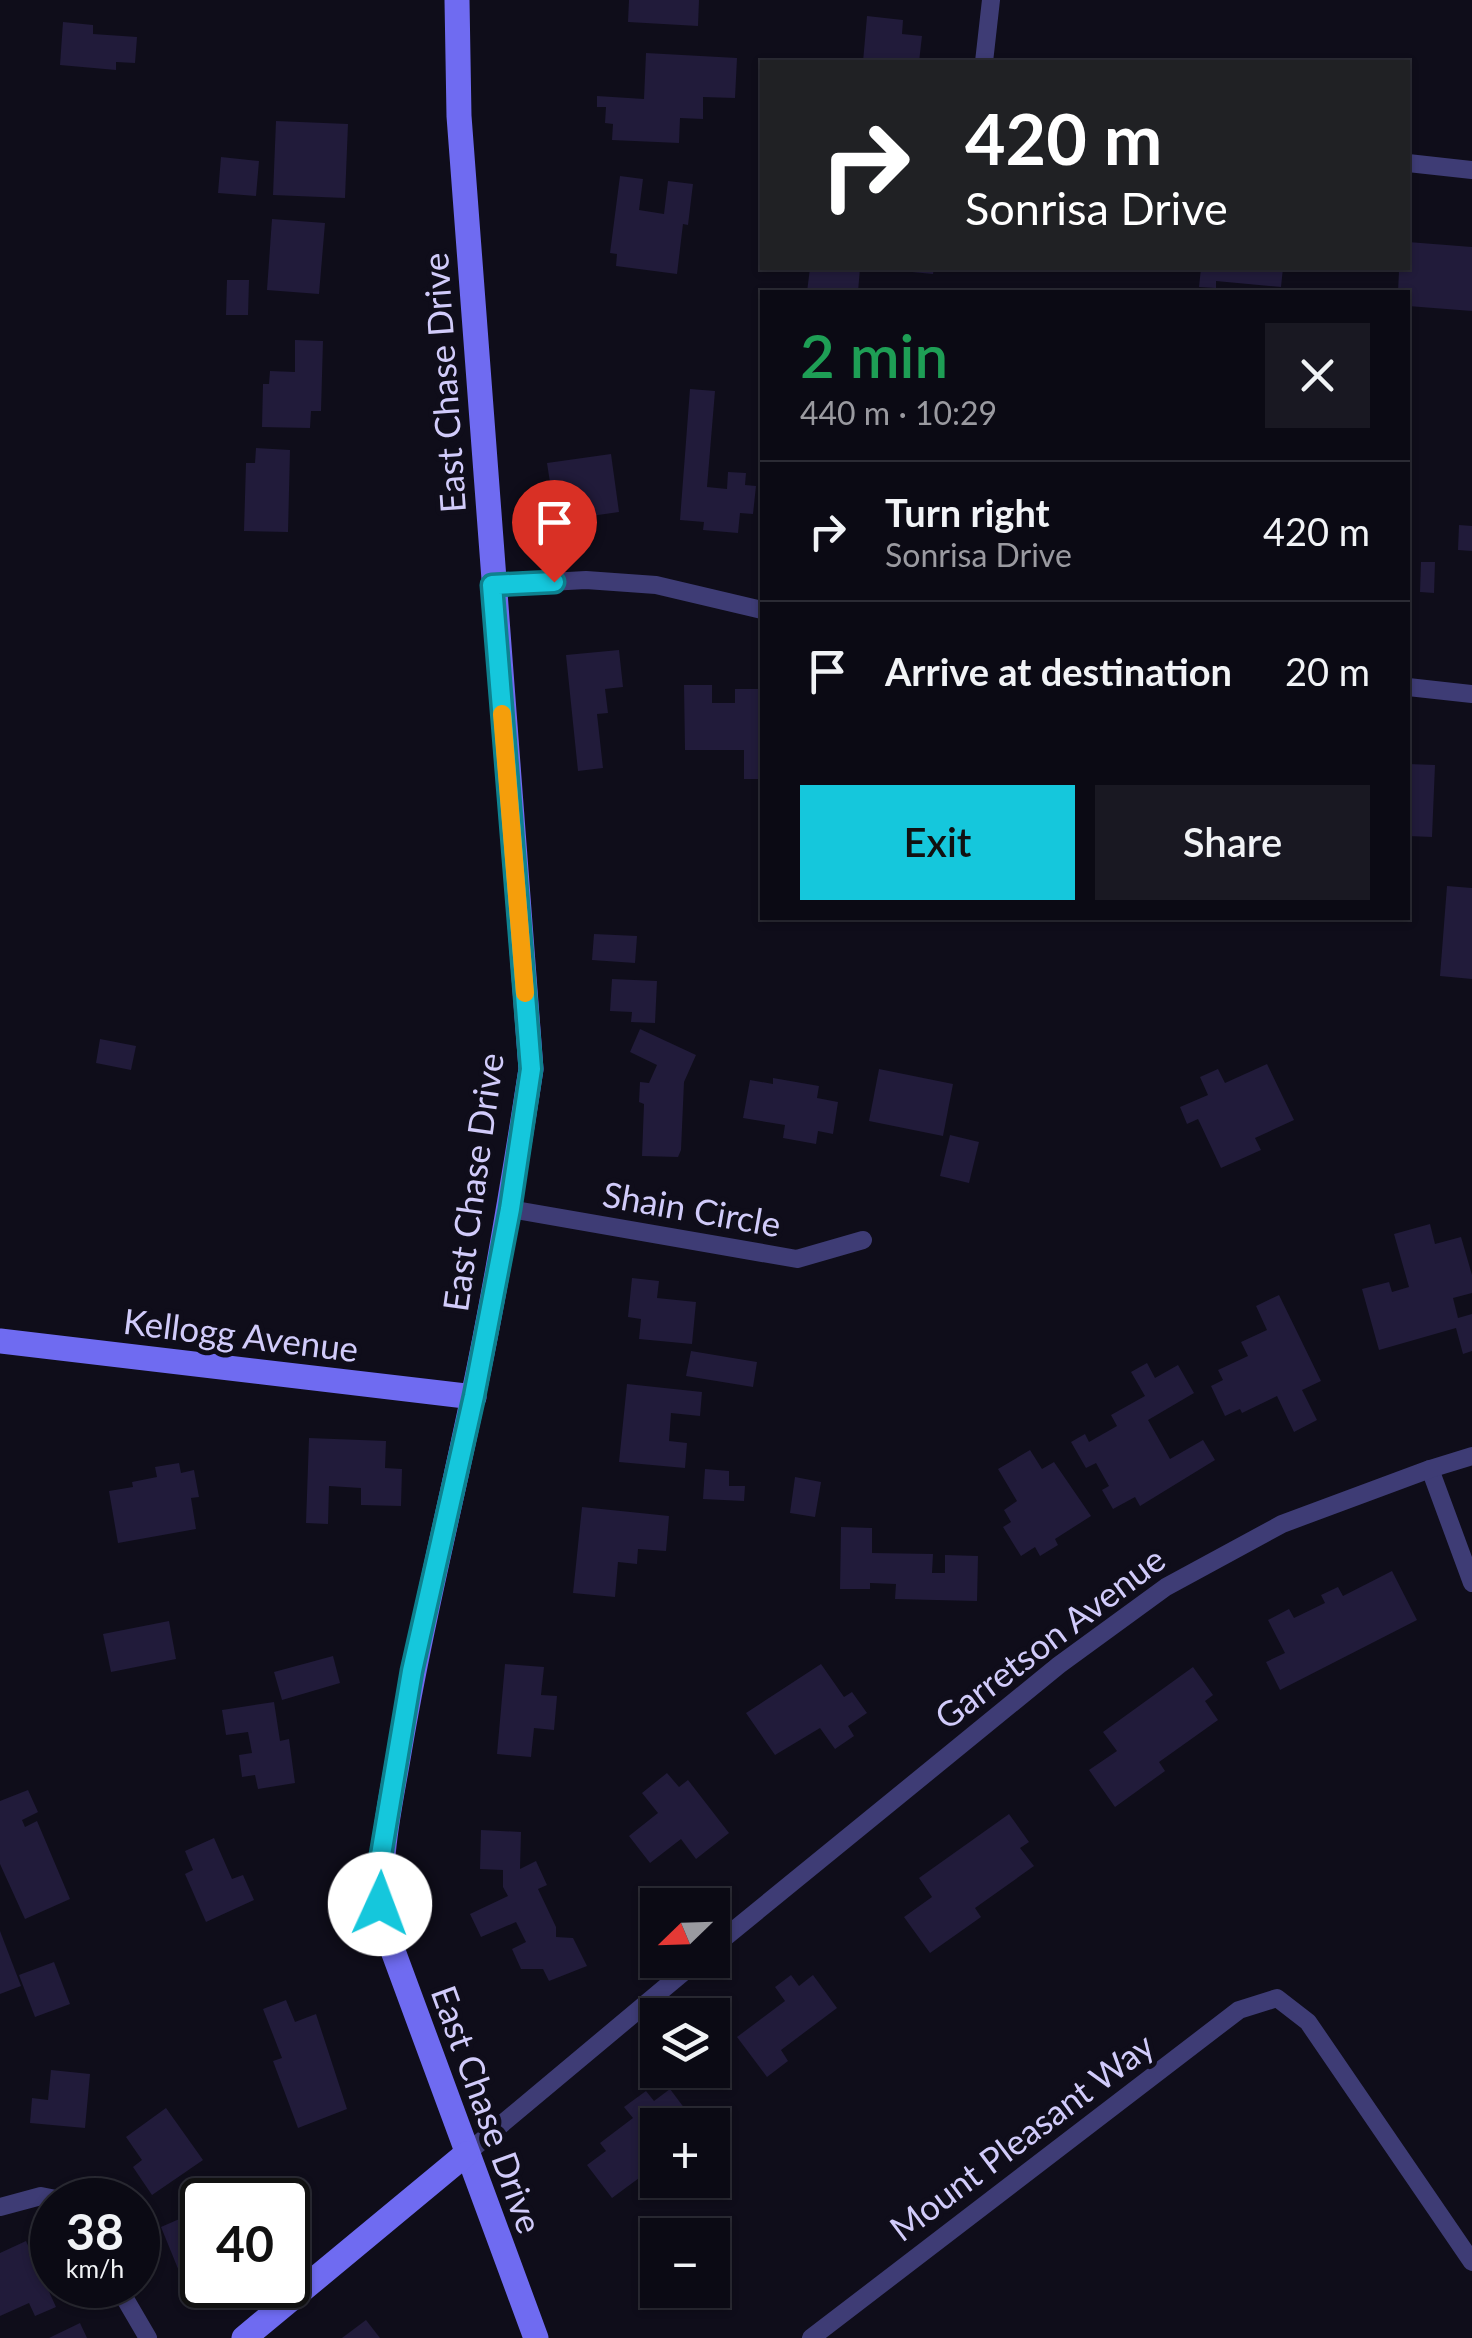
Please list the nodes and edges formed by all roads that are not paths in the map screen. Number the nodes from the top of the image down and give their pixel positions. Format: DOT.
graph roads {
  1 [pos="457,0"];
  2 [pos="990,0"];
  3 [pos="984,60"];
  4 [pos="1410,163"];
  5 [pos="1472,170"];
  6 [pos="492,585"];
  7 [pos="760,610"];
  8 [pos="1410,687"];
  9 [pos="1472,694"];
  10 [pos="510,1209"];
  11 [pos="862,1240"];
  12 [pos="0,1341"];
  13 [pos="474,1396"];
  14 [pos="1472,1456"];
  15 [pos="1430,1469"];
  16 [pos="1472,1583"];
  17 [pos="730,1933"];
  18 [pos="676,1978"];
  19 [pos="466,2154"];
  20 [pos="30,2199"];
  21 [pos="0,2207"];
  22 [pos="1472,2262"];
  23 [pos="130,2308"];
  24 [pos="148,2338"];
  25 [pos="244,2338"];
  26 [pos="536,2338"];
  27 [pos="811,2338"];
  1 -- 6 [label="street, East Chase Drive"];
  2 -- 3 [label="street"];
  4 -- 5 [label="street"];
  6 -- 7 [label="street"];
  6 -- 10 [label="street, East Chase Drive"];
  8 -- 9 [label="street"];
  10 -- 11 [label="street, Shain Circle"];
  10 -- 13 [label="street, East Chase Drive"];
  12 -- 13 [label="street, Kellogg Avenue"];
  13 -- 19 [label="street, East Chase Drive"];
  14 -- 15 [label="street, Garretson Avenue"];
  15 -- 16 [label="street"];
  15 -- 17 [label="street, Garretson Avenue"];
  18 -- 19 [label="street"];
  19 -- 25 [label="street"];
  19 -- 26 [label="street, East Chase Drive"];
  20 -- 21 [label="street"];
  22 -- 27 [label="street, Mount Pleasant Way"];
  23 -- 24 [label="street"];
}
